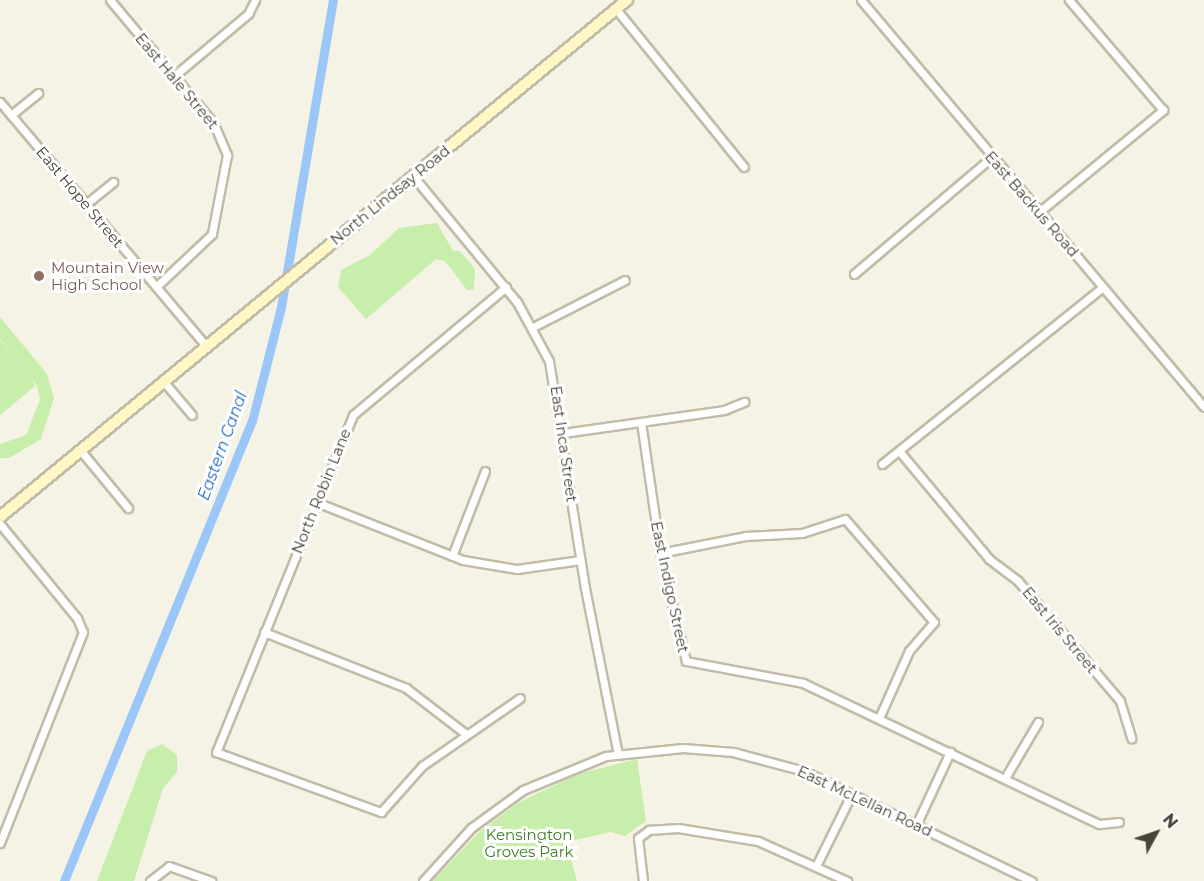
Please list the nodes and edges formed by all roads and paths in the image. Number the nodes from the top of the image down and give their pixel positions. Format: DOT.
graph roads {
  1 [pos="110,0"];
  2 [pos="255,0"];
  3 [pos="627,0"];
  4 [pos="861,0"];
  5 [pos="1069,0"];
  6 [pos="616,9"];
  7 [pos="174,76"];
  8 [pos="38,93"];
  9 [pos="0,102"];
  10 [pos="11,115"];
  11 [pos="992,157"];
  12 [pos="744,167"];
  13 [pos="413,176"];
  14 [pos="113,182"];
  15 [pos="86,204"];
  16 [pos="1039,212"];
  17 [pos="854,274"];
  18 [pos="625,280"];
  19 [pos="156,287"];
  20 [pos="506,287"];
  21 [pos="1103,287"];
  22 [pos="533,327"];
  23 [pos="207,346"];
  24 [pos="164,382"];
  25 [pos="744,402"];
  26 [pos="1204,407"];
  27 [pos="192,415"];
  28 [pos="641,422"];
  29 [pos="563,433"];
  30 [pos="81,451"];
  31 [pos="900,452"];
  32 [pos="882,464"];
  33 [pos="485,471"];
  34 [pos="316,502"];
  35 [pos="128,508"];
  36 [pos="0,517"];
  37 [pos="0,524"];
  38 [pos="660,553"];
  39 [pos="452,556"];
  40 [pos="580,560"];
  41 [pos="264,632"];
  42 [pos="520,698"];
  43 [pos="879,718"];
  44 [pos="1038,722"];
  45 [pos="466,734"];
  46 [pos="1131,738"];
  47 [pos="950,752"];
  48 [pos="618,754"];
  49 [pos="1005,778"];
  50 [pos="852,794"];
  51 [pos="1119,822"];
  52 [pos="916,825"];
  53 [pos="0,843"];
  54 [pos="816,866"];
  55 [pos="150,881"];
  56 [pos="211,881"];
  57 [pos="423,881"];
  58 [pos="643,881"];
  59 [pos="847,881"];
  60 [pos="1032,881"];
  1 -- 7 [label="street, East Hale Street"];
  2 -- 7 [label="street"];
  3 -- 6 [label="main road, North Lindsay Road"];
  4 -- 11 [label="street, East Backus Road"];
  5 -- 16 [label="street"];
  6 -- 12 [label="street"];
  6 -- 13 [label="main road, North Lindsay Road"];
  7 -- 19 [label="street, East Hale Street"];
  8 -- 10 [label="street"];
  9 -- 10 [label="street, East Hope Street"];
  10 -- 15 [label="street, East Hope Street"];
  11 -- 16 [label="street, East Backus Road"];
  11 -- 17 [label="street"];
  13 -- 20 [label="street, East Inca Street"];
  13 -- 23 [label="main road, North Lindsay Road"];
  14 -- 15 [label="street"];
  15 -- 19 [label="street, East Hope Street"];
  16 -- 21 [label="street, East Backus Road"];
  18 -- 22 [label="street"];
  19 -- 23 [label="street, East Hope Street"];
  20 -- 22 [label="street, East Inca Street"];
  20 -- 34 [label="street, North Robin Lane"];
  21 -- 26 [label="street, East Backus Road"];
  21 -- 31 [label="street"];
  22 -- 29 [label="street, East Inca Street"];
  23 -- 24 [label="main road, North Lindsay Road"];
  24 -- 27 [label="street"];
  24 -- 30 [label="main road, North Lindsay Road"];
  25 -- 28 [label="street"];
  28 -- 29 [label="street"];
  28 -- 38 [label="street, East Indigo Street"];
  29 -- 40 [label="street, East Inca Street"];
  30 -- 35 [label="street"];
  30 -- 36 [label="main road, North Lindsay Road"];
  31 -- 32 [label="street"];
  31 -- 46 [label="street, East Iris Street"];
  33 -- 39 [label="street"];
  34 -- 39 [label="street"];
  34 -- 41 [label="street, North Robin Lane"];
  37 -- 53 [label="street"];
  38 -- 43 [label="street, East Indigo Street"];
  38 -- 43 [label="street"];
  39 -- 40 [label="street"];
  40 -- 48 [label="street, East Inca Street"];
  41 -- 45 [label="street"];
  41 -- 45 [label="street, North Robin Lane"];
  42 -- 45 [label="street"];
  43 -- 47 [label="street, East Indigo Street"];
  44 -- 49 [label="street"];
  47 -- 49 [label="street, East Indigo Street"];
  47 -- 52 [label="street"];
  48 -- 50 [label="street, East McLellan Road"];
  48 -- 57 [label="street, East McLellan Road"];
  49 -- 51 [label="street, East Indigo Street"];
  50 -- 52 [label="street, East McLellan Road"];
  50 -- 54 [label="street"];
  52 -- 60 [label="street, East McLellan Road"];
  54 -- 58 [label="street"];
  54 -- 59 [label="street"];
  55 -- 56 [label="street"];
}
